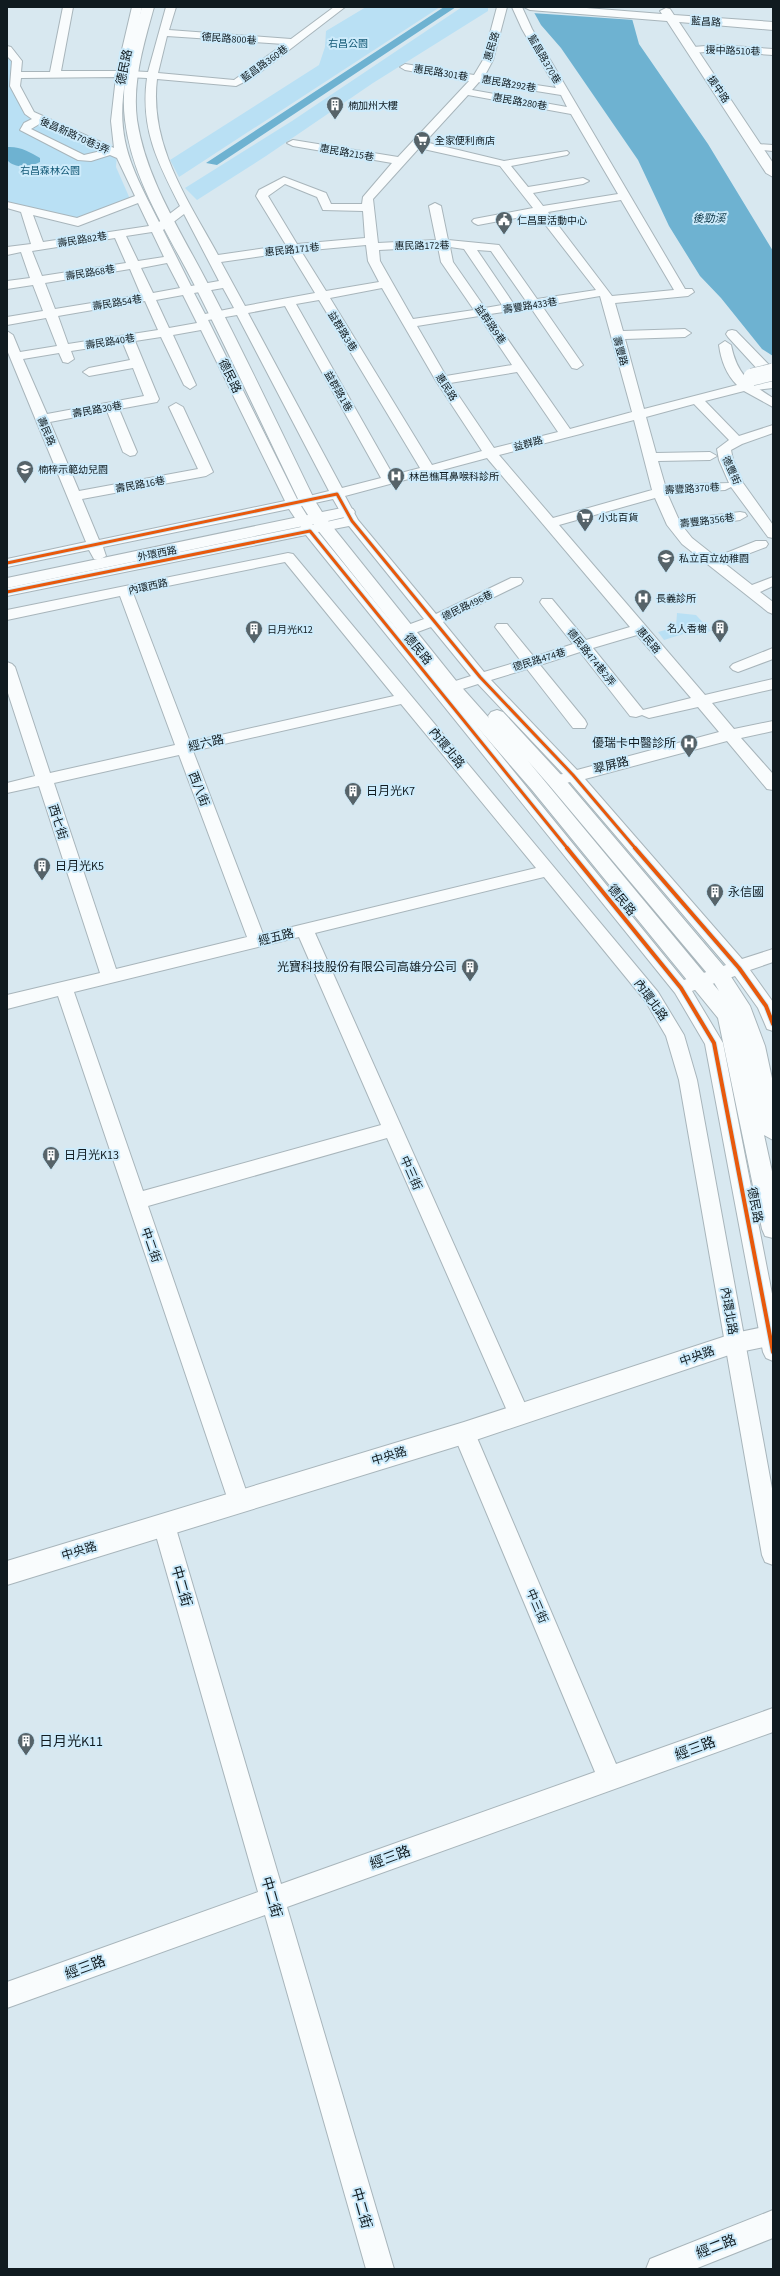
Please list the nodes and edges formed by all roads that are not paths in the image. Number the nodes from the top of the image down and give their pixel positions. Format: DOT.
graph roads {
  1 [pos="68,7"];
  2 [pos="137,7"];
  3 [pos="148,7"];
  4 [pos="158,7"];
  5 [pos="171,7"];
  6 [pos="340,7"];
  7 [pos="502,7"];
  8 [pos="518,7"];
  9 [pos="530,7"];
  10 [pos="609,7"];
  11 [pos="640,13"];
  12 [pos="673,13"];
  13 [pos="773,19"];
  14 [pos="773,26"];
  15 [pos="164,33"];
  16 [pos="293,42"];
  17 [pos="7,49"];
  18 [pos="698,49"];
  19 [pos="773,52"];
  20 [pos="405,66"];
  21 [pos="16,75"];
  22 [pos="55,75"];
  23 [pos="136,75"];
  24 [pos="477,78"];
  25 [pos="466,92"];
  26 [pos="565,93"];
  27 [pos="574,111"];
  28 [pos="40,119"];
  29 [pos="293,143"];
  30 [pos="417,144"];
  31 [pos="757,147"];
  32 [pos="772,149"];
  33 [pos="116,153"];
  34 [pos="401,161"];
  35 [pos="571,163"];
  36 [pos="504,164"];
  37 [pos="773,173"];
  38 [pos="583,181"];
  39 [pos="527,191"];
  40 [pos="624,196"];
  41 [pos="141,198"];
  42 [pos="7,205"];
  43 [pos="435,206"];
  44 [pos="367,207"];
  45 [pos="26,210"];
  46 [pos="541,210"];
  47 [pos="177,213"];
  48 [pos="478,221"];
  49 [pos="157,228"];
  50 [pos="119,234"];
  51 [pos="443,243"];
  52 [pos="372,244"];
  53 [pos="38,246"];
  54 [pos="468,246"];
  55 [pos="25,248"];
  56 [pos="293,248"];
  57 [pos="7,251"];
  58 [pos="172,259"];
  59 [pos="214,259"];
  60 [pos="134,265"];
  61 [pos="38,280"];
  62 [pos="386,284"];
  63 [pos="7,285"];
  64 [pos="214,286"];
  65 [pos="188,290"];
  66 [pos="684,292"];
  67 [pos="322,296"];
  68 [pos="606,296"];
  69 [pos="148,297"];
  70 [pos="288,302"];
  71 [pos="535,304"];
  72 [pos="510,308"];
  73 [pos="483,312"];
  74 [pos="51,313"];
  75 [pos="218,317"];
  76 [pos="7,321"];
  77 [pos="408,324"];
  78 [pos="165,332"];
  79 [pos="685,333"];
  80 [pos="732,334"];
  81 [pos="7,335"];
  82 [pos="617,335"];
  83 [pos="127,338"];
  84 [pos="725,345"];
  85 [pos="66,354"];
  86 [pos="16,356"];
  87 [pos="137,363"];
  88 [pos="577,364"];
  89 [pos="521,367"];
  90 [pos="89,372"];
  91 [pos="773,372"];
  92 [pos="773,375"];
  93 [pos="442,381"];
  94 [pos="759,383"];
  95 [pos="190,385"];
  96 [pos="696,400"];
  97 [pos="773,403"];
  98 [pos="111,406"];
  99 [pos="176,407"];
  100 [pos="638,414"];
  101 [pos="42,418"];
  102 [pos="773,429"];
  103 [pos="566,433"];
  104 [pos="737,441"];
  105 [pos="130,452"];
  106 [pos="490,453"];
  107 [pos="710,456"];
  108 [pos="650,457"];
  109 [pos="428,469"];
  110 [pos="389,480"];
  111 [pos="725,486"];
  112 [pos="660,491"];
  113 [pos="74,496"];
  114 [pos="323,513"];
  115 [pos="740,516"];
  116 [pos="549,523"];
  117 [pos="674,525"];
  118 [pos="773,534"];
  119 [pos="761,544"];
  120 [pos="288,557"];
  121 [pos="100,559"];
  122 [pos="715,562"];
  123 [pos="7,563"];
  124 [pos="7,574"];
  125 [pos="516,581"];
  126 [pos="773,581"];
  127 [pos="7,582"];
  128 [pos="125,591"];
  129 [pos="750,591"];
  130 [pos="7,592"];
  131 [pos="547,602"];
  132 [pos="773,609"];
  133 [pos="7,615"];
  134 [pos="502,627"];
  135 [pos="413,628"];
  136 [pos="639,629"];
  137 [pos="582,646"];
  138 [pos="773,653"];
  139 [pos="530,662"];
  140 [pos="7,667"];
  141 [pos="738,668"];
  142 [pos="459,684"];
  143 [pos="773,684"];
  144 [pos="406,698"];
  145 [pos="700,701"];
  146 [pos="579,724"];
  147 [pos="773,726"];
  148 [pos="729,735"];
  149 [pos="184,748"];
  150 [pos="44,779"];
  151 [pos="547,783"];
  152 [pos="773,785"];
  153 [pos="7,788"];
  154 [pos="546,871"];
  155 [pos="305,930"];
  156 [pos="257,941"];
  157 [pos="773,955"];
  158 [pos="738,968"];
  159 [pos="110,977"];
  160 [pos="710,978"];
  161 [pos="681,988"];
  162 [pos="64,989"];
  163 [pos="7,1002"];
  164 [pos="773,1024"];
  165 [pos="392,1129"];
  166 [pos="773,1131"];
  167 [pos="136,1201"];
  168 [pos="773,1229"];
  169 [pos="772,1340"];
  170 [pos="735,1343"];
  171 [pos="519,1415"];
  172 [pos="464,1433"];
  173 [pos="239,1502"];
  174 [pos="164,1525"];
  175 [pos="773,1555"];
  176 [pos="7,1573"];
  177 [pos="773,1720"];
  178 [pos="610,1778"];
  179 [pos="272,1900"];
  180 [pos="7,1995"];
  181 [pos="773,2224"];
  182 [pos="380,2269"];
  183 [pos="660,2269"];
  1 -- 22 [label="street"];
  2 -- 23 [label="street, 德民路"];
  3 -- 23 [label="street, 德民路"];
  4 -- 23 [label="street, 德民路"];
  5 -- 15 [label="street, 德民路"];
  6 -- 16 [label="street, 藍昌路360巷"];
  7 -- 24 [label="street, 惠民路"];
  8 -- 26 [label="street, 藍昌路370巷"];
  9 -- 11 [label="street"];
  10 -- 11 [label="street"];
  11 -- 12 [label="street, 藍昌路"];
  12 -- 13 [label="street, 藍昌路"];
  12 -- 14 [label="street, 藍昌路"];
  12 -- 18 [label="street, 援中路"];
  15 -- 16 [label="street, 德民路800巷"];
  15 -- 23 [label="street, 德民路"];
  16 -- 23 [label="street, 藍昌路360巷"];
  17 -- 21 [label="street, 後昌新路70巷3弄"];
  18 -- 19 [label="street, 援中路510巷"];
  18 -- 31 [label="street, 援中路"];
  18 -- 32 [label="street, 援中路"];
  20 -- 24 [label="street, 惠民路301巷"];
  21 -- 22 [label="street, 藍昌路360巷"];
  21 -- 28 [label="street, 後昌新路70巷3弄"];
  22 -- 23 [label="street, 藍昌路360巷"];
  23 -- 33 [label="street, 德民路"];
  23 -- 47 [label="street, 德民路"];
  24 -- 25 [label="street, 惠民路"];
  24 -- 26 [label="street, 惠民路292巷"];
  25 -- 27 [label="street, 惠民路280巷"];
  25 -- 30 [label="street, 惠民路"];
  26 -- 27 [label="street, 藍昌路370巷"];
  27 -- 40 [label="street, 藍昌路370巷"];
  28 -- 33 [label="street, 後昌新路70巷3弄"];
  28 -- 33 [label="street"];
  29 -- 34 [label="street, 惠民路215巷"];
  30 -- 34 [label="street, 惠民路"];
  30 -- 36 [label="street"];
  31 -- 32 [label="street"];
  31 -- 37 [label="street, 援中路"];
  33 -- 41 [label="street, 德民路"];
  34 -- 44 [label="street, 惠民路"];
  35 -- 36 [label="street"];
  36 -- 39 [label="street, 壽豐路"];
  38 -- 39 [label="street"];
  39 -- 46 [label="street, 壽豐路"];
  40 -- 46 [label="street"];
  40 -- 66 [label="street, 藍昌路370巷"];
  41 -- 45 [label="street"];
  41 -- 49 [label="street, 德民路"];
  42 -- 45 [label="street"];
  43 -- 51 [label="street, 益群路9巷"];
  44 -- 52 [label="street, 惠民路"];
  44 -- 56 [label="street, 益群路3巷"];
  45 -- 53 [label="street"];
  46 -- 48 [label="street"];
  46 -- 68 [label="street, 壽豐路"];
  47 -- 49 [label="street"];
  47 -- 59 [label="street, 德民路"];
  47 -- 64 [label="street, 德民路"];
  49 -- 50 [label="street, 壽民路82巷"];
  49 -- 58 [label="street, 德民路"];
  50 -- 53 [label="street, 壽民路82巷"];
  50 -- 60 [label="street"];
  51 -- 52 [label="street, 惠民路172巷"];
  51 -- 54 [label="street, 惠民路172巷"];
  51 -- 73 [label="street, 益群路9巷"];
  52 -- 56 [label="street, 惠民路171巷"];
  52 -- 62 [label="street, 惠民路"];
  53 -- 55 [label="street, 壽民路82巷"];
  54 -- 71 [label="street, 惠民路172巷"];
  54 -- 72 [label="street"];
  55 -- 57 [label="street, 壽民路82巷"];
  55 -- 61 [label="street"];
  56 -- 59 [label="street, 惠民路171巷"];
  56 -- 67 [label="street, 益群路3巷"];
  58 -- 60 [label="street, 壽民路68巷"];
  58 -- 65 [label="street, 德民路"];
  59 -- 64 [label="street, 德民路"];
  60 -- 61 [label="street, 壽民路68巷"];
  60 -- 69 [label="street"];
  61 -- 63 [label="street, 壽民路68巷"];
  61 -- 74 [label="street"];
  62 -- 67 [label="street, 壽民路40巷"];
  62 -- 77 [label="street, 惠民路"];
  64 -- 65 [label="street, 壽民路54巷"];
  64 -- 75 [label="street, 德民路"];
  64 -- 75 [label="street, 德民路"];
  65 -- 69 [label="street, 壽民路54巷"];
  65 -- 75 [label="street, 德民路"];
  66 -- 68 [label="street, 壽豐路433巷"];
  67 -- 70 [label="street, 壽民路40巷"];
  67 -- 109 [label="street, 益群路3巷"];
  68 -- 71 [label="street, 壽豐路433巷"];
  68 -- 82 [label="street, 壽豐路"];
  69 -- 74 [label="street, 壽民路54巷"];
  69 -- 78 [label="street"];
  70 -- 75 [label="street, 壽民路40巷"];
  70 -- 110 [label="street, 益群路1巷"];
  71 -- 72 [label="street, 壽豐路433巷"];
  71 -- 88 [label="street"];
  72 -- 73 [label="street, 壽豐路433巷"];
  73 -- 77 [label="street, 壽豐路433巷"];
  73 -- 89 [label="street, 益群路9巷"];
  74 -- 76 [label="street, 壽民路54巷"];
  74 -- 85 [label="street"];
  75 -- 78 [label="street, 壽民路40巷"];
  75 -- 114 [label="street, 德民路"];
  75 -- 114 [label="street, 德民路"];
  77 -- 93 [label="street, 惠民路"];
  78 -- 83 [label="street, 壽民路40巷"];
  78 -- 95 [label="street"];
  79 -- 82 [label="street"];
  80 -- 92 [label="street"];
  81 -- 86 [label="street, 壽民路"];
  82 -- 100 [label="street, 壽豐路"];
  83 -- 85 [label="street, 壽民路40巷"];
  83 -- 87 [label="street"];
  84 -- 94 [label="street"];
  85 -- 86 [label="street, 壽民路40巷"];
  86 -- 101 [label="street, 壽民路"];
  87 -- 90 [label="street"];
  87 -- 98 [label="street, 壽民路30巷"];
  89 -- 93 [label="street"];
  89 -- 103 [label="street, 益群路9巷"];
  91 -- 94 [label="street, bridge"];
  93 -- 106 [label="street, 惠民路"];
  94 -- 96 [label="street, 益群路"];
  94 -- 97 [label="street"];
  96 -- 100 [label="street, 益群路"];
  96 -- 104 [label="street"];
  98 -- 101 [label="street, 壽民路30巷"];
  98 -- 105 [label="street"];
  99 -- 113 [label="street, 壽民路16巷"];
  100 -- 103 [label="street, 益群路"];
  100 -- 108 [label="street, 壽豐路"];
  101 -- 113 [label="street, 壽民路"];
  102 -- 104 [label="street, 德豐街"];
  103 -- 106 [label="street, 益群路"];
  104 -- 118 [label="street, 德豐街"];
  106 -- 109 [label="street, 益群路"];
  106 -- 116 [label="street, 惠民路"];
  107 -- 108 [label="street"];
  108 -- 112 [label="street, 壽豐路"];
  109 -- 110 [label="street, 益群路"];
  110 -- 114 [label="street, 益群路"];
  111 -- 112 [label="street, 壽豐路370巷"];
  112 -- 116 [label="street, 壽豐路370巷"];
  112 -- 117 [label="street, 壽豐路"];
  113 -- 121 [label="street, 壽民路"];
  114 -- 121 [label="street, 外環西路"];
  114 -- 135 [label="street, 德民路"];
  114 -- 135 [label="street, 德民路"];
  115 -- 117 [label="street, 壽豐路356巷"];
  116 -- 136 [label="street, 惠民路"];
  117 -- 122 [label="street, 壽豐路"];
  119 -- 122 [label="street"];
  120 -- 128 [label="street, 內環西路"];
  120 -- 144 [label="street, 內環北路"];
  121 -- 123 [label="street, 外環西路"];
  121 -- 124 [label="street, 外環西路"];
  121 -- 127 [label="street, 外環西路"];
  121 -- 130 [label="street, 外環西路"];
  122 -- 129 [label="street, 壽豐路"];
  125 -- 135 [label="street, 德民路496巷"];
  126 -- 129 [label="street"];
  128 -- 133 [label="street, 內環西路"];
  128 -- 149 [label="street, 西八街"];
  129 -- 132 [label="street, 壽豐路"];
  131 -- 137 [label="street, 德民路474巷2弄"];
  134 -- 139 [label="street"];
  135 -- 142 [label="street, 德民路"];
  135 -- 142 [label="street, 德民路"];
  136 -- 137 [label="street, 德民路474巷"];
  136 -- 145 [label="street, 惠民路"];
  137 -- 139 [label="street, 德民路474巷"];
  137 -- 145 [label="street, 德民路474巷2弄"];
  138 -- 141 [label="street"];
  139 -- 142 [label="street, 德民路474巷"];
  139 -- 146 [label="street"];
  140 -- 150 [label="street, 西七街"];
  142 -- 151 [label="street, 德民路"];
  142 -- 151 [label="street, 德民路"];
  143 -- 145 [label="street"];
  144 -- 149 [label="street, 經六路"];
  144 -- 154 [label="street, 內環北路"];
  145 -- 148 [label="street, 惠民路"];
  147 -- 148 [label="street, 翠屏路"];
  148 -- 151 [label="street, 翠屏路"];
  148 -- 152 [label="street, 惠民路"];
  149 -- 150 [label="street, 經六路"];
  149 -- 156 [label="street, 西八街"];
  150 -- 153 [label="street, 經六路"];
  150 -- 159 [label="street, 西七街"];
  151 -- 158 [label="street, 德民路"];
  151 -- 160 [label="street, 德民路"];
  151 -- 161 [label="street, 德民路"];
  154 -- 155 [label="street, 經五路"];
  154 -- 170 [label="street, 內環北路"];
  155 -- 156 [label="street, 經五路"];
  155 -- 165 [label="street, 中三街"];
  156 -- 159 [label="street, 經五路"];
  157 -- 158 [label="street"];
  158 -- 160 [label="street"];
  158 -- 164 [label="street, 德民路"];
  159 -- 162 [label="street, 經五路"];
  160 -- 161 [label="street"];
  160 -- 166 [label="street, 德民路"];
  160 -- 168 [label="street, 德民路"];
  161 -- 169 [label="street, 德民路"];
  162 -- 163 [label="street, 經五路"];
  162 -- 167 [label="street, 中二街"];
  165 -- 167 [label="street"];
  165 -- 171 [label="street, 中三街"];
  167 -- 173 [label="street, 中二街"];
  169 -- 170 [label="street, 中央路"];
  170 -- 171 [label="street, 中央路"];
  170 -- 175 [label="street, 內環北路"];
  171 -- 172 [label="street, 中央路"];
  172 -- 173 [label="street, 中央路"];
  172 -- 178 [label="street, 中三街"];
  173 -- 174 [label="street, 中央路"];
  174 -- 176 [label="street, 中央路"];
  174 -- 179 [label="street, 中二街"];
  177 -- 178 [label="street, 經三路"];
  178 -- 179 [label="street, 經三路"];
  179 -- 180 [label="street, 經三路"];
  179 -- 182 [label="street, 中二街"];
  181 -- 183 [label="street, 經二路"];
}
